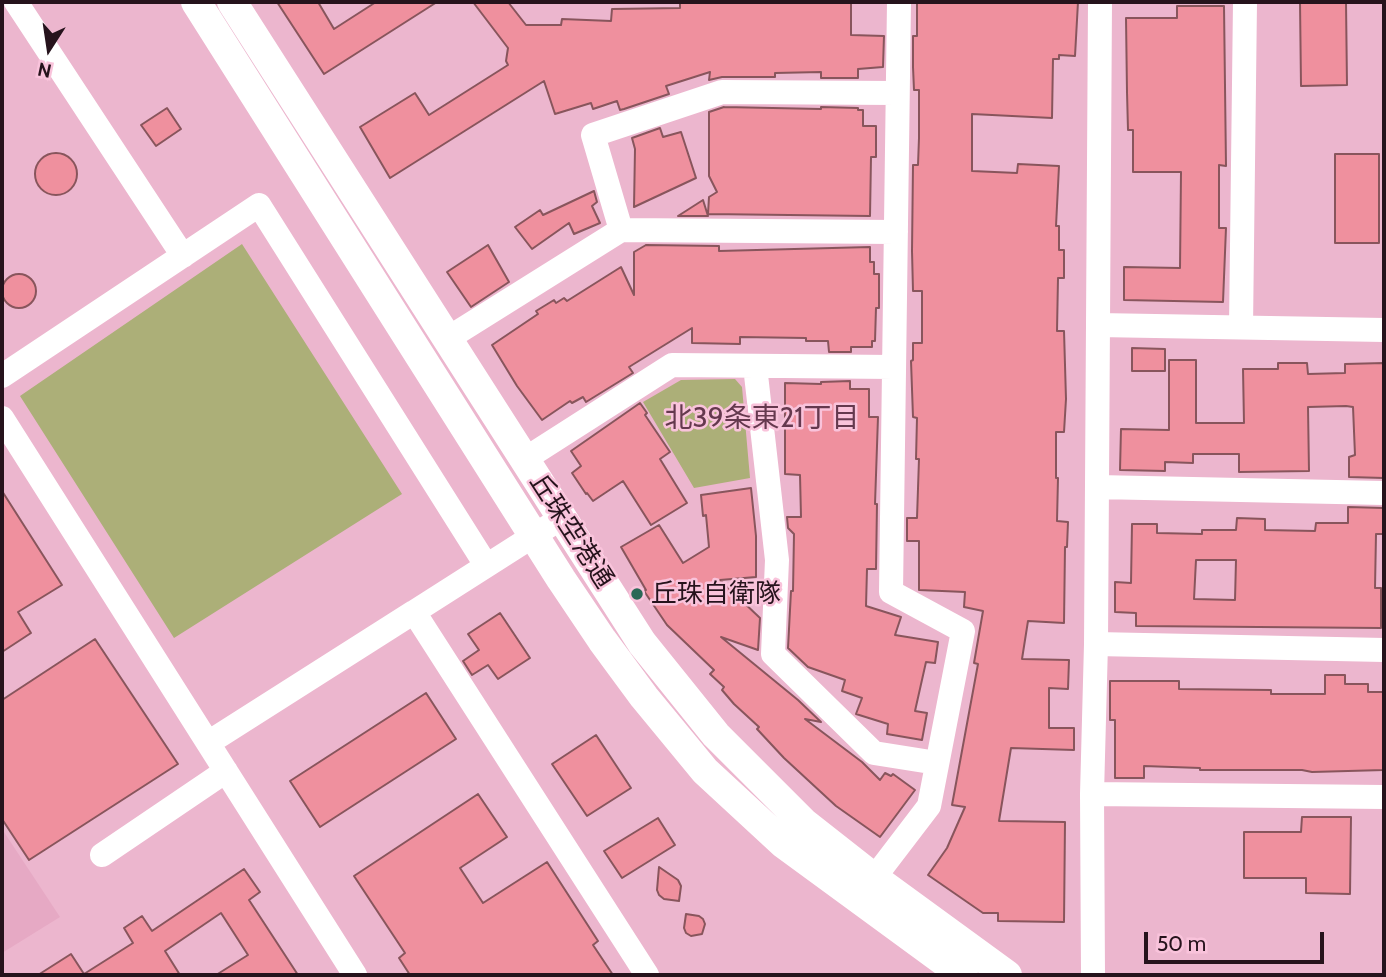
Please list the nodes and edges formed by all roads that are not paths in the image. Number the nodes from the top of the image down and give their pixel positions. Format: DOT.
graph roads {
  1 [pos="16,2"];
  2 [pos="232,2"];
  3 [pos="899,2"];
  4 [pos="1100,2"];
  5 [pos="1245,2"];
  6 [pos="207,5"];
  7 [pos="897,93"];
  8 [pos="621,230"];
  9 [pos="895,232"];
  10 [pos="183,256"];
  11 [pos="1098,325"];
  12 [pos="1241,327"];
  13 [pos="1384,330"];
  14 [pos="447,339"];
  15 [pos="755,366"];
  16 [pos="894,367"];
  17 [pos="2,376"];
  18 [pos="2,418"];
  19 [pos="525,459"];
  20 [pos="1097,487"];
  21 [pos="1384,493"];
  22 [pos="563,517"];
  23 [pos="535,534"];
  24 [pos="486,565"];
  25 [pos="414,612"];
  26 [pos="1096,644"];
  27 [pos="1384,650"];
  28 [pos="208,743"];
  29 [pos="937,763"];
  30 [pos="226,771"];
  31 [pos="1092,794"];
  32 [pos="1384,797"];
  33 [pos="102,855"];
  34 [pos="874,878"];
  35 [pos="355,975"];
  36 [pos="646,975"];
  37 [pos="962,975"];
  38 [pos="1007,975"];
  39 [pos="1093,975"];
  1 -- 10 [label="street"];
  2 -- 14 [label="main road, 丘珠空港通"];
  3 -- 7 [label="street"];
  4 -- 11 [label="street"];
  5 -- 12 [label="street"];
  6 -- 23 [label="main road, 丘珠空港通"];
  7 -- 8 [label="street"];
  7 -- 9 [label="street"];
  8 -- 9 [label="street"];
  8 -- 14 [label="street"];
  9 -- 16 [label="street"];
  10 -- 17 [label="street"];
  10 -- 24 [label="street"];
  11 -- 12 [label="street"];
  11 -- 20 [label="street"];
  12 -- 13 [label="street"];
  14 -- 19 [label="main road, 丘珠空港通"];
  15 -- 16 [label="street"];
  15 -- 19 [label="street"];
  15 -- 29 [label="street"];
  16 -- 29 [label="street"];
  18 -- 28 [label="street"];
  19 -- 22 [label="main road, 丘珠空港通"];
  20 -- 21 [label="street"];
  20 -- 26 [label="street"];
  22 -- 23 [label="street"];
  22 -- 34 [label="main road, 丘珠空港通"];
  23 -- 24 [label="street"];
  23 -- 37 [label="main road, 丘珠空港通"];
  24 -- 25 [label="street"];
  25 -- 28 [label="street"];
  25 -- 36 [label="street"];
  26 -- 27 [label="street"];
  26 -- 31 [label="street"];
  28 -- 30 [label="street"];
  29 -- 34 [label="street"];
  30 -- 33 [label="street"];
  30 -- 35 [label="street"];
  31 -- 32 [label="street"];
  31 -- 39 [label="street"];
  34 -- 38 [label="main road, 丘珠空港通"];
}
